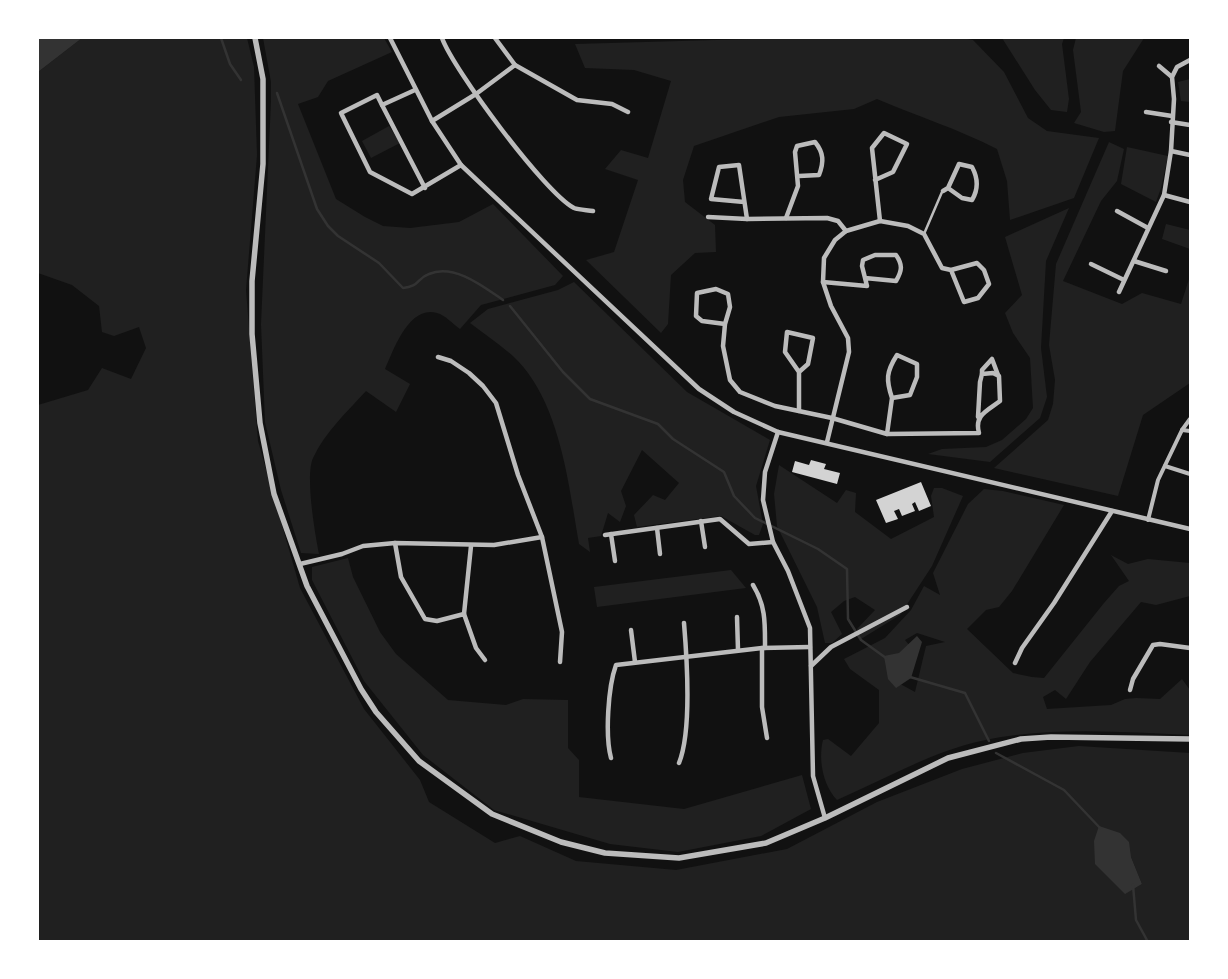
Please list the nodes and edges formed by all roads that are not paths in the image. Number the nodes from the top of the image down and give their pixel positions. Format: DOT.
graph roads {
  1 [pos="255,38"];
  2 [pos="390,38"];
  3 [pos="442,38"];
  4 [pos="495,38"];
  5 [pos="1190,60"];
  6 [pos="515,65"];
  7 [pos="1159,66"];
  8 [pos="1172,77"];
  9 [pos="416,90"];
  10 [pos="476,94"];
  11 [pos="382,105"];
  12 [pos="628,112"];
  13 [pos="1146,112"];
  14 [pos="1172,116"];
  15 [pos="432,121"];
  16 [pos="1171,122"];
  17 [pos="1190,125"];
  18 [pos="1171,151"];
  19 [pos="1190,155"];
  20 [pos="461,165"];
  21 [pos="799,176"];
  22 [pos="875,180"];
  23 [pos="425,188"];
  24 [pos="948,188"];
  25 [pos="942,191"];
  26 [pos="1164,195"];
  27 [pos="744,202"];
  28 [pos="1190,202"];
  29 [pos="593,211"];
  30 [pos="1117,211"];
  31 [pos="708,217"];
  32 [pos="786,218"];
  33 [pos="747,219"];
  34 [pos="880,221"];
  35 [pos="1148,228"];
  36 [pos="846,231"];
  37 [pos="924,234"];
  38 [pos="1134,261"];
  39 [pos="1090,264"];
  40 [pos="951,270"];
  41 [pos="1166,271"];
  42 [pos="865,278"];
  43 [pos="1124,280"];
  44 [pos="823,282"];
  45 [pos="1119,292"];
  46 [pos="725,324"];
  47 [pos="438,357"];
  48 [pos="799,372"];
  49 [pos="982,374"];
  50 [pos="999,376"];
  51 [pos="892,398"];
  52 [pos="799,410"];
  53 [pos="978,417"];
  54 [pos="832,418"];
  55 [pos="1190,419"];
  56 [pos="1182,430"];
  57 [pos="1190,431"];
  58 [pos="778,432"];
  59 [pos="887,434"];
  60 [pos="827,442"];
  61 [pos="1164,466"];
  62 [pos="1190,474"];
  63 [pos="1112,511"];
  64 [pos="1148,520"];
  65 [pos="701,521"];
  66 [pos="657,528"];
  67 [pos="1190,528"];
  68 [pos="611,534"];
  69 [pos="604,535"];
  70 [pos="542,537"];
  71 [pos="773,542"];
  72 [pos="395,543"];
  73 [pos="471,546"];
  74 [pos="705,547"];
  75 [pos="660,554"];
  76 [pos="615,561"];
  77 [pos="300,564"];
  78 [pos="753,585"];
  79 [pos="907,607"];
  80 [pos="464,614"];
  81 [pos="737,618"];
  82 [pos="684,623"];
  83 [pos="631,630"];
  84 [pos="810,647"];
  85 [pos="764,648"];
  86 [pos="1190,648"];
  87 [pos="738,650"];
  88 [pos="687,656"];
  89 [pos="485,660"];
  90 [pos="560,662"];
  91 [pos="635,662"];
  92 [pos="1015,663"];
  93 [pos="811,666"];
  94 [pos="1130,690"];
  95 [pos="767,738"];
  96 [pos="1190,740"];
  97 [pos="611,758"];
  98 [pos="679,763"];
  99 [pos="825,818"];
  1 -- 77 [label="street"];
  2 -- 9 [label="street"];
  3 -- 10 [label="street"];
  4 -- 6 [label="street"];
  5 -- 8 [label="street"];
  6 -- 10 [label="street"];
  6 -- 12 [label="street"];
  7 -- 8 [label="street"];
  8 -- 14 [label="street"];
  9 -- 11 [label="street"];
  9 -- 15 [label="street"];
  10 -- 15 [label="street"];
  10 -- 29 [label="street"];
  11 -- 23 [label="street"];
  11 -- 23 [label="street"];
  13 -- 14 [label="street"];
  14 -- 16 [label="street"];
  15 -- 20 [label="street"];
  16 -- 17 [label="street"];
  16 -- 18 [label="street"];
  18 -- 19 [label="street"];
  18 -- 26 [label="street"];
  20 -- 23 [label="street"];
  20 -- 58 [label="street"];
  21 -- 21 [label="street"];
  21 -- 32 [label="street"];
  22 -- 22 [label="street"];
  22 -- 34 [label="street"];
  24 -- 24 [label="street"];
  24 -- 25 [label="street"];
  25 -- 37 [label="lane"];
  26 -- 28 [label="street"];
  26 -- 35 [label="street"];
  27 -- 27 [label="street"];
  27 -- 33 [label="street"];
  30 -- 35 [label="street"];
  31 -- 33 [label="street"];
  32 -- 33 [label="street"];
  32 -- 36 [label="street"];
  34 -- 36 [label="street"];
  34 -- 37 [label="street"];
  35 -- 38 [label="street"];
  36 -- 44 [label="street"];
  37 -- 40 [label="street"];
  38 -- 41 [label="street"];
  38 -- 43 [label="street"];
  39 -- 43 [label="street"];
  40 -- 40 [label="street"];
  42 -- 42 [label="street"];
  42 -- 44 [label="street"];
  43 -- 45 [label="street"];
  44 -- 54 [label="street"];
  46 -- 46 [label="street"];
  46 -- 52 [label="street"];
  47 -- 70 [label="street"];
  48 -- 48 [label="street"];
  48 -- 52 [label="street"];
  49 -- 50 [label="street"];
  49 -- 50 [label="street"];
  49 -- 53 [label="street"];
  50 -- 53 [label="street"];
  51 -- 51 [label="street"];
  51 -- 59 [label="street"];
  52 -- 54 [label="street"];
  53 -- 59 [label="street"];
  54 -- 59 [label="street"];
  54 -- 60 [label="street"];
  55 -- 56 [label="street"];
  56 -- 57 [label="street"];
  56 -- 61 [label="street"];
  58 -- 60 [label="street"];
  58 -- 71 [label="street"];
  60 -- 63 [label="street"];
  61 -- 62 [label="street"];
  61 -- 64 [label="street"];
  63 -- 64 [label="street"];
  63 -- 92 [label="street"];
  64 -- 67 [label="street"];
  65 -- 66 [label="street"];
  65 -- 71 [label="street"];
  65 -- 74 [label="street"];
  66 -- 68 [label="street"];
  66 -- 75 [label="street"];
  68 -- 69 [label="street"];
  68 -- 76 [label="street"];
  70 -- 73 [label="street"];
  70 -- 90 [label="street"];
  71 -- 84 [label="street"];
  72 -- 73 [label="street"];
  72 -- 77 [label="street"];
  72 -- 80 [label="street"];
  73 -- 80 [label="street"];
  77 -- 99 [label="street"];
  78 -- 85 [label="street"];
  79 -- 93 [label="street"];
  80 -- 89 [label="street"];
  81 -- 87 [label="street"];
  82 -- 88 [label="street"];
  83 -- 91 [label="street"];
  84 -- 85 [label="street"];
  84 -- 93 [label="street"];
  85 -- 87 [label="street"];
  85 -- 95 [label="street"];
  86 -- 94 [label="street"];
  87 -- 88 [label="street"];
  88 -- 91 [label="street"];
  88 -- 98 [label="street"];
  91 -- 97 [label="street"];
  93 -- 99 [label="street"];
  96 -- 99 [label="street"];
}
